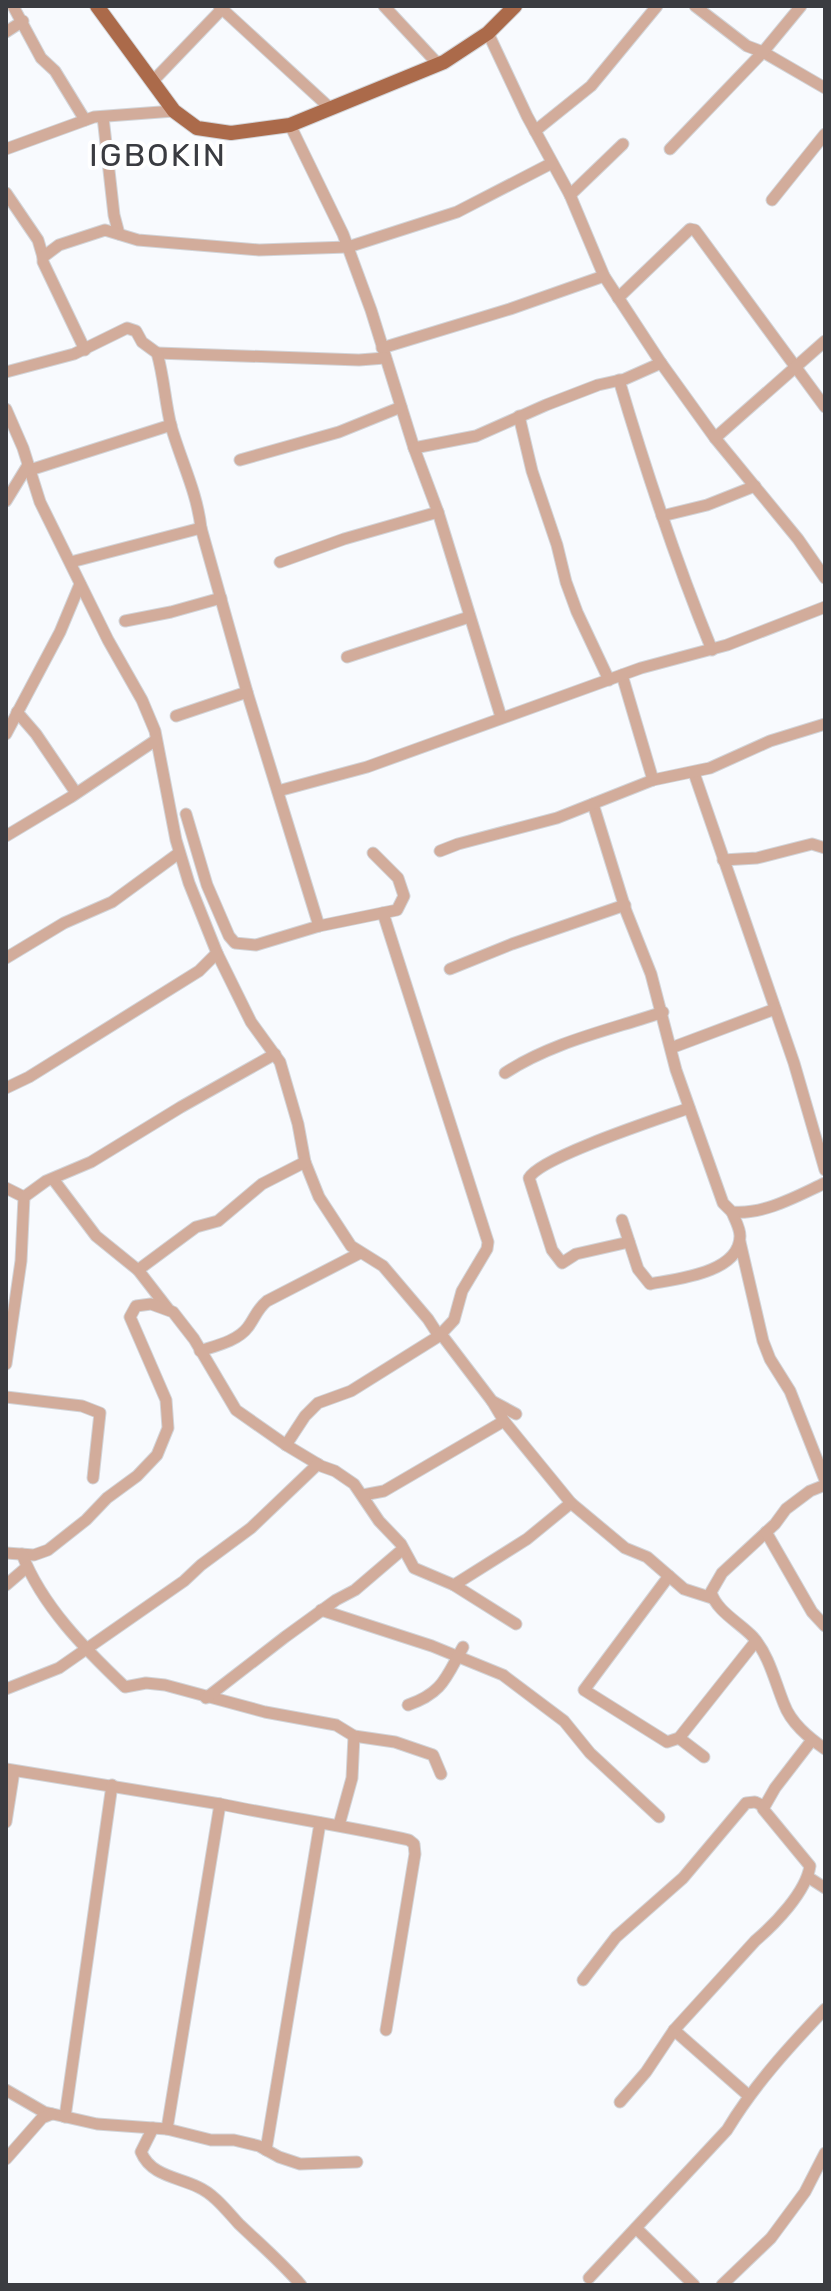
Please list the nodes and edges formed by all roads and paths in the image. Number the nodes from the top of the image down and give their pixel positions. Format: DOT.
graph roads {
  1 [pos="13,6"];
  2 [pos="97,6"];
  3 [pos="384,6"];
  4 [pos="515,6"];
  5 [pos="657,6"];
  6 [pos="695,6"];
  7 [pos="801,6"];
  8 [pos="221,8"];
  9 [pos="23,21"];
  10 [pos="6,32"];
  11 [pos="488,33"];
  12 [pos="763,52"];
  13 [pos="438,64"];
  14 [pos="152,82"];
  15 [pos="825,88"];
  16 [pos="330,108"];
  17 [pos="174,111"];
  18 [pos="103,117"];
  19 [pos="85,120"];
  20 [pos="290,125"];
  21 [pos="535,131"];
  22 [pos="825,134"];
  23 [pos="623,144"];
  24 [pos="6,149"];
  25 [pos="670,149"];
  26 [pos="552,163"];
  27 [pos="6,193"];
  28 [pos="570,195"];
  29 [pos="772,200"];
  30 [pos="119,234"];
  31 [pos="38,240"];
  32 [pos="56,247"];
  33 [pos="348,247"];
  34 [pos="43,257"];
  35 [pos="604,276"];
  36 [pos="618,298"];
  37 [pos="825,341"];
  38 [pos="85,350"];
  39 [pos="157,353"];
  40 [pos="384,353"];
  41 [pos="661,363"];
  42 [pos="795,368"];
  43 [pos="6,372"];
  44 [pos="619,380"];
  45 [pos="401,407"];
  46 [pos="825,407"];
  47 [pos="6,409"];
  48 [pos="519,416"];
  49 [pos="171,425"];
  50 [pos="715,438"];
  51 [pos="414,448"];
  52 [pos="240,460"];
  53 [pos="29,468"];
  54 [pos="755,486"];
  55 [pos="6,501"];
  56 [pos="438,512"];
  57 [pos="662,516"];
  58 [pos="201,528"];
  59 [pos="71,562"];
  60 [pos="280,562"];
  61 [pos="825,578"];
  62 [pos="80,584"];
  63 [pos="221,598"];
  64 [pos="825,607"];
  65 [pos="469,617"];
  66 [pos="125,621"];
  67 [pos="712,650"];
  68 [pos="347,657"];
  69 [pos="622,675"];
  70 [pos="609,680"];
  71 [pos="247,692"];
  72 [pos="17,712"];
  73 [pos="176,716"];
  74 [pos="501,717"];
  75 [pos="825,724"];
  76 [pos="6,734"];
  77 [pos="156,740"];
  78 [pos="694,773"];
  79 [pos="653,780"];
  80 [pos="278,791"];
  81 [pos="76,793"];
  82 [pos="593,804"];
  83 [pos="186,814"];
  84 [pos="6,836"];
  85 [pos="825,847"];
  86 [pos="440,851"];
  87 [pos="179,853"];
  88 [pos="373,853"];
  89 [pos="723,860"];
  90 [pos="625,905"];
  91 [pos="383,913"];
  92 [pos="319,926"];
  93 [pos="217,953"];
  94 [pos="6,958"];
  95 [pos="450,969"];
  96 [pos="775,1009"];
  97 [pos="663,1012"];
  98 [pos="671,1048"];
  99 [pos="275,1054"];
  100 [pos="505,1073"];
  101 [pos="6,1088"];
  102 [pos="689,1108"];
  103 [pos="305,1162"];
  104 [pos="825,1170"];
  105 [pos="53,1179"];
  106 [pos="825,1183"];
  107 [pos="6,1188"];
  108 [pos="24,1197"];
  109 [pos="732,1212"];
  110 [pos="622,1220"];
  111 [pos="629,1242"];
  112 [pos="740,1242"];
  113 [pos="355,1252"];
  114 [pos="138,1270"];
  115 [pos="169,1310"];
  116 [pos="440,1335"];
  117 [pos="200,1351"];
  118 [pos="6,1364"];
  119 [pos="6,1397"];
  120 [pos="492,1401"];
  121 [pos="516,1414"];
  122 [pos="504,1421"];
  123 [pos="286,1445"];
  124 [pos="318,1464"];
  125 [pos="93,1478"];
  126 [pos="825,1483"];
  127 [pos="363,1495"];
  128 [pos="571,1503"];
  129 [pos="766,1532"];
  130 [pos="403,1549"];
  131 [pos="6,1553"];
  132 [pos="22,1554"];
  133 [pos="27,1567"];
  134 [pos="669,1576"];
  135 [pos="6,1585"];
  136 [pos="454,1585"];
  137 [pos="712,1598"];
  138 [pos="825,1606"];
  139 [pos="321,1610"];
  140 [pos="812,1612"];
  141 [pos="516,1624"];
  142 [pos="825,1626"];
  143 [pos="756,1641"];
  144 [pos="88,1648"];
  145 [pos="460,1652"];
  146 [pos="6,1689"];
  147 [pos="206,1698"];
  148 [pos="408,1705"];
  149 [pos="354,1736"];
  150 [pos="679,1738"];
  151 [pos="812,1740"];
  152 [pos="825,1749"];
  153 [pos="704,1757"];
  154 [pos="10,1770"];
  155 [pos="441,1774"];
  156 [pos="112,1785"];
  157 [pos="220,1804"];
  158 [pos="764,1806"];
  159 [pos="659,1817"];
  160 [pos="6,1822"];
  161 [pos="320,1823"];
  162 [pos="339,1825"];
  163 [pos="808,1877"];
  164 [pos="825,1888"];
  165 [pos="583,1980"];
  166 [pos="825,2009"];
  167 [pos="386,2030"];
  168 [pos="674,2030"];
  169 [pos="6,2090"];
  170 [pos="749,2096"];
  171 [pos="620,2102"];
  172 [pos="45,2114"];
  173 [pos="65,2117"];
  174 [pos="153,2128"];
  175 [pos="167,2129"];
  176 [pos="266,2150"];
  177 [pos="825,2153"];
  178 [pos="6,2159"];
  179 [pos="357,2162"];
  180 [pos="821,2174"];
  181 [pos="636,2228"];
  182 [pos="589,2278"];
  183 [pos="301,2285"];
  184 [pos="694,2285"];
  185 [pos="722,2285"];
  1 -- 9 [label="street"];
  2 -- 14 [label="main road"];
  3 -- 13 [label="street"];
  4 -- 11 [label="main road"];
  5 -- 21 [label="street"];
  6 -- 12 [label="street"];
  7 -- 12 [label="street"];
  8 -- 14 [label="street"];
  8 -- 16 [label="street"];
  9 -- 10 [label="street"];
  9 -- 19 [label="street"];
  11 -- 13 [label="main road"];
  11 -- 21 [label="street"];
  12 -- 15 [label="street"];
  12 -- 25 [label="street"];
  13 -- 16 [label="main road"];
  14 -- 17 [label="main road"];
  16 -- 20 [label="main road"];
  17 -- 18 [label="street"];
  17 -- 20 [label="main road"];
  18 -- 19 [label="street"];
  18 -- 30 [label="street"];
  19 -- 24 [label="street"];
  20 -- 33 [label="street"];
  21 -- 26 [label="street"];
  22 -- 29 [label="street"];
  23 -- 28 [label="street"];
  26 -- 28 [label="street"];
  26 -- 33 [label="street"];
  27 -- 31 [label="street"];
  28 -- 35 [label="street"];
  30 -- 32 [label="street"];
  30 -- 33 [label="street"];
  31 -- 32 [label="street"];
  31 -- 34 [label="street"];
  32 -- 34 [label="street"];
  33 -- 40 [label="street"];
  34 -- 38 [label="street"];
  35 -- 36 [label="street"];
  35 -- 40 [label="street"];
  36 -- 41 [label="street"];
  36 -- 42 [label="street"];
  37 -- 42 [label="street"];
  38 -- 39 [label="street"];
  38 -- 43 [label="street"];
  39 -- 40 [label="street"];
  39 -- 49 [label="street"];
  40 -- 45 [label="street"];
  41 -- 44 [label="street"];
  41 -- 50 [label="street"];
  42 -- 46 [label="street"];
  42 -- 50 [label="street"];
  44 -- 48 [label="street"];
  44 -- 57 [label="street"];
  45 -- 51 [label="street"];
  45 -- 52 [label="street"];
  47 -- 53 [label="street"];
  48 -- 51 [label="street"];
  48 -- 70 [label="street"];
  49 -- 53 [label="street"];
  49 -- 58 [label="street"];
  50 -- 54 [label="street"];
  51 -- 56 [label="street"];
  53 -- 55 [label="street"];
  53 -- 59 [label="street"];
  54 -- 57 [label="street"];
  54 -- 61 [label="street"];
  56 -- 60 [label="street"];
  56 -- 65 [label="street"];
  57 -- 67 [label="street"];
  58 -- 59 [label="street"];
  58 -- 63 [label="street"];
  59 -- 62 [label="street"];
  62 -- 72 [label="street"];
  62 -- 77 [label="street"];
  63 -- 66 [label="street"];
  63 -- 71 [label="street"];
  64 -- 67 [label="street"];
  65 -- 68 [label="street"];
  65 -- 74 [label="street"];
  67 -- 69 [label="street"];
  69 -- 70 [label="street"];
  69 -- 79 [label="street"];
  70 -- 74 [label="street"];
  71 -- 73 [label="street"];
  71 -- 80 [label="street"];
  72 -- 76 [label="street"];
  72 -- 81 [label="street"];
  74 -- 80 [label="street"];
  75 -- 78 [label="street"];
  77 -- 81 [label="street"];
  77 -- 87 [label="street"];
  78 -- 79 [label="street"];
  78 -- 89 [label="street"];
  79 -- 82 [label="street"];
  80 -- 92 [label="street"];
  81 -- 84 [label="street"];
  82 -- 86 [label="street"];
  82 -- 90 [label="street"];
  83 -- 92 [label="street"];
  85 -- 89 [label="street"];
  87 -- 93 [label="street"];
  87 -- 94 [label="street"];
  88 -- 91 [label="street"];
  89 -- 96 [label="street"];
  90 -- 95 [label="street"];
  90 -- 97 [label="street"];
  91 -- 92 [label="street"];
  91 -- 116 [label="street"];
  93 -- 99 [label="street"];
  93 -- 101 [label="street"];
  96 -- 98 [label="street"];
  96 -- 104 [label="street"];
  97 -- 98 [label="street"];
  97 -- 100 [label="street"];
  98 -- 102 [label="street"];
  99 -- 103 [label="street"];
  99 -- 105 [label="street"];
  102 -- 109 [label="street"];
  102 -- 111 [label="street"];
  103 -- 113 [label="street"];
  103 -- 114 [label="street"];
  105 -- 108 [label="street"];
  105 -- 114 [label="street"];
  106 -- 109 [label="street"];
  107 -- 108 [label="street"];
  108 -- 118 [label="street"];
  109 -- 112 [label="street"];
  110 -- 111 [label="street"];
  111 -- 112 [label="street"];
  112 -- 126 [label="street"];
  113 -- 116 [label="street"];
  113 -- 117 [label="street"];
  114 -- 115 [label="street"];
  115 -- 117 [label="street"];
  115 -- 132 [label="street"];
  116 -- 120 [label="street"];
  116 -- 123 [label="street"];
  117 -- 123 [label="street"];
  119 -- 125 [label="street"];
  120 -- 121 [label="street"];
  120 -- 122 [label="street"];
  122 -- 127 [label="street"];
  122 -- 128 [label="street"];
  123 -- 124 [label="street"];
  124 -- 127 [label="street"];
  124 -- 144 [label="street"];
  126 -- 129 [label="street"];
  127 -- 130 [label="street"];
  128 -- 134 [label="street"];
  128 -- 136 [label="street"];
  129 -- 137 [label="street"];
  129 -- 140 [label="street"];
  130 -- 136 [label="street"];
  130 -- 139 [label="street"];
  131 -- 132 [label="street"];
  132 -- 133 [label="street"];
  133 -- 135 [label="street"];
  133 -- 144 [label="street"];
  134 -- 137 [label="street"];
  134 -- 150 [label="street"];
  136 -- 141 [label="street"];
  137 -- 143 [label="street"];
  138 -- 140 [label="street"];
  139 -- 145 [label="street"];
  139 -- 147 [label="street"];
  140 -- 142 [label="street"];
  143 -- 150 [label="street"];
  143 -- 151 [label="street"];
  144 -- 146 [label="street"];
  144 -- 147 [label="street"];
  145 -- 148 [label="street"];
  145 -- 159 [label="street"];
  147 -- 149 [label="street"];
  149 -- 155 [label="street"];
  149 -- 162 [label="street"];
  150 -- 153 [label="street"];
  151 -- 152 [label="street"];
  151 -- 158 [label="street"];
  154 -- 156 [label="street"];
  154 -- 160 [label="street"];
  156 -- 157 [label="street"];
  156 -- 173 [label="street"];
  157 -- 161 [label="street"];
  157 -- 175 [label="street"];
  158 -- 163 [label="street"];
  158 -- 165 [label="street"];
  161 -- 162 [label="street"];
  161 -- 176 [label="street"];
  162 -- 167 [label="street"];
  163 -- 164 [label="street"];
  163 -- 168 [label="street"];
  166 -- 170 [label="street"];
  168 -- 170 [label="street"];
  168 -- 171 [label="street"];
  169 -- 172 [label="street"];
  170 -- 181 [label="street"];
  172 -- 173 [label="street"];
  172 -- 178 [label="street"];
  173 -- 174 [label="street"];
  174 -- 175 [label="street"];
  174 -- 183 [label="street"];
  175 -- 176 [label="street"];
  176 -- 179 [label="street"];
  177 -- 180 [label="street"];
  180 -- 185 [label="street"];
  181 -- 182 [label="street"];
  181 -- 184 [label="street"];
}
